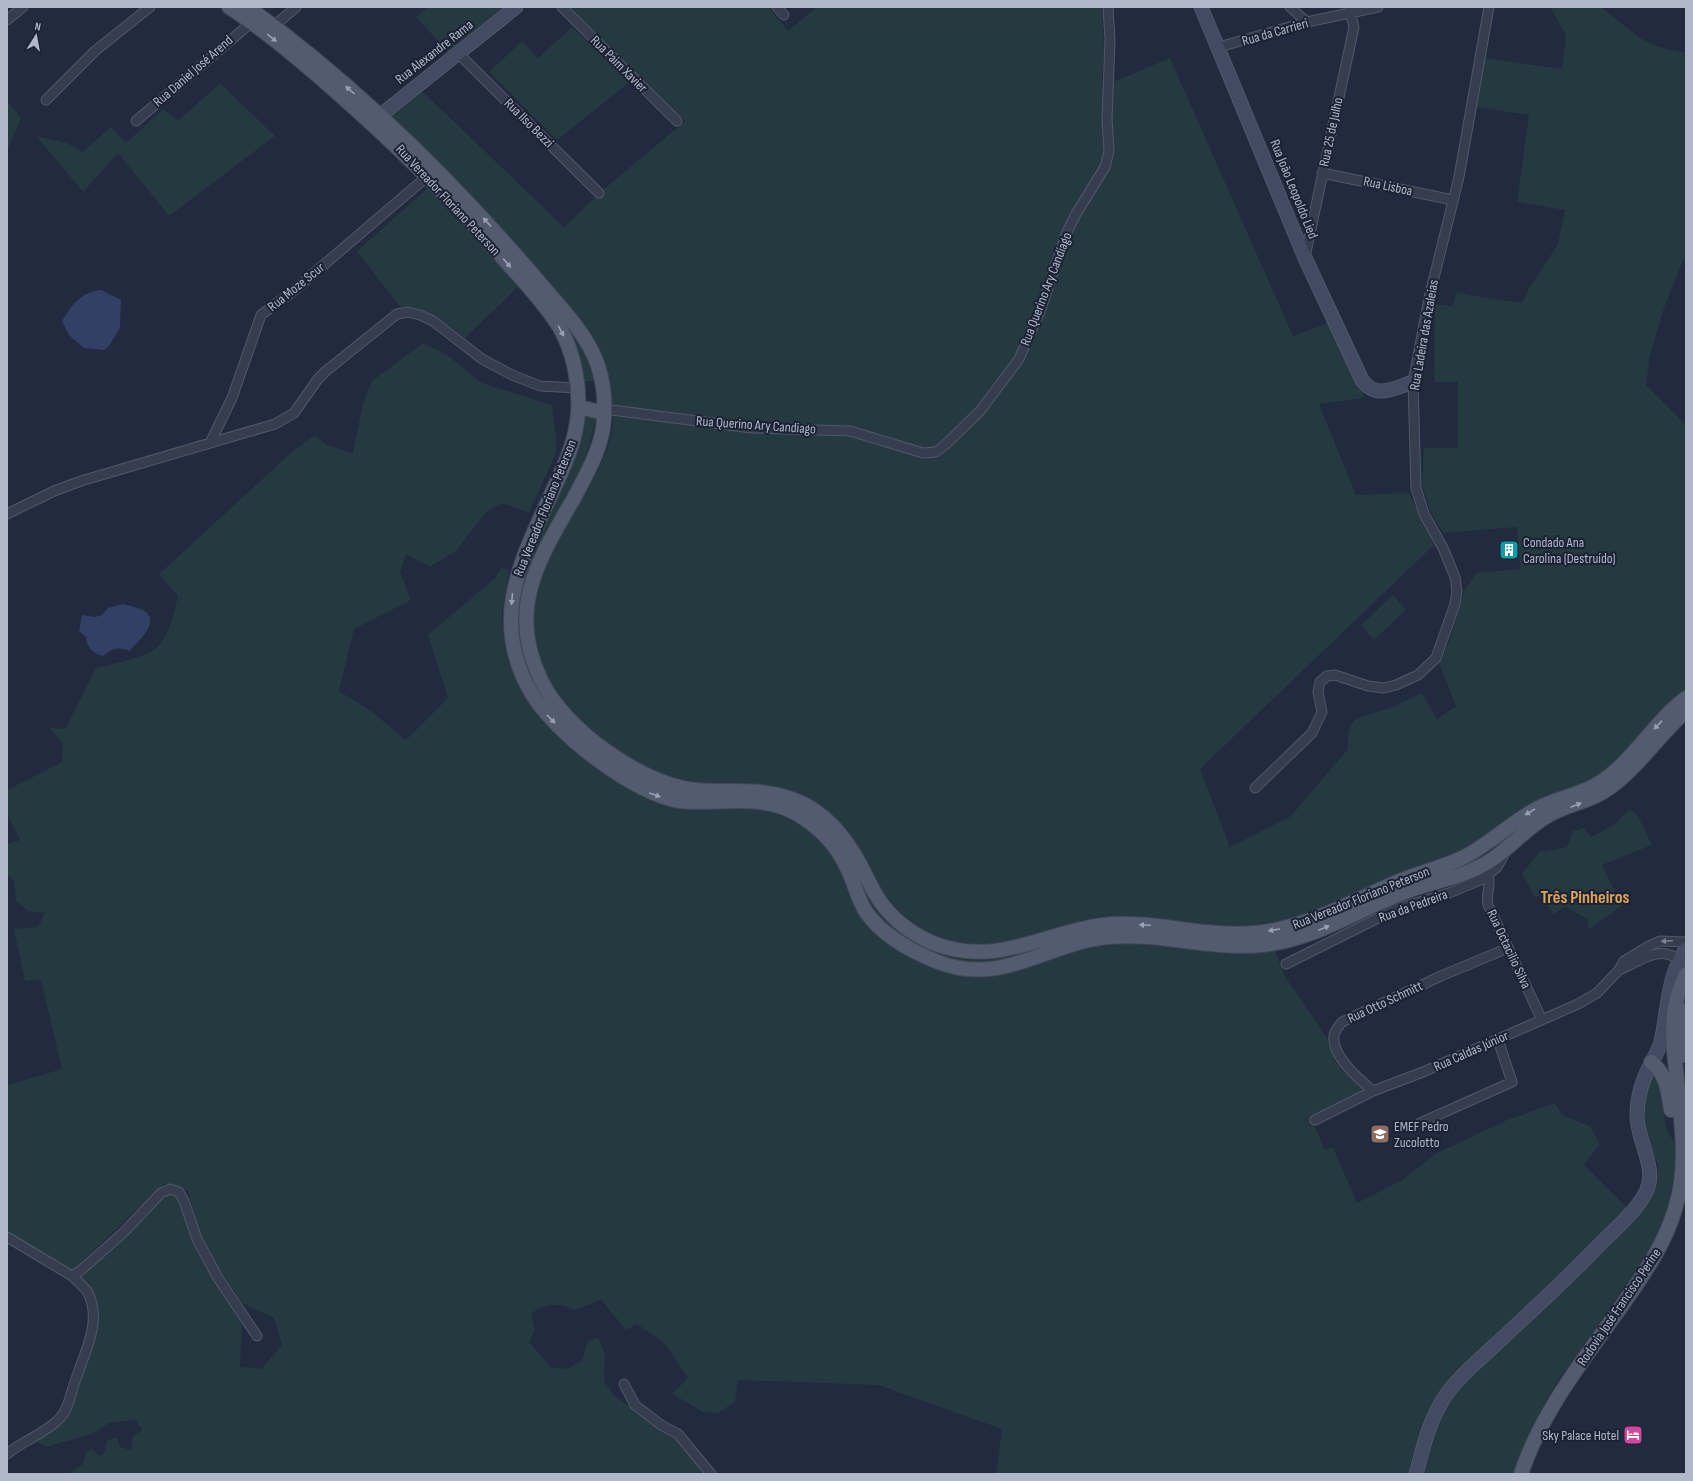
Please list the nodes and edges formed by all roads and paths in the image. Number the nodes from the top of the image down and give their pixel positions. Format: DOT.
graph roads {
  1 [pos="23,7"];
  2 [pos="150,7"];
  3 [pos="230,7"];
  4 [pos="248,7"];
  5 [pos="296,7"];
  6 [pos="516,7"];
  7 [pos="562,7"];
  8 [pos="777,7"];
  9 [pos="1108,7"];
  10 [pos="1201,7"];
  11 [pos="1290,7"];
  12 [pos="1378,7"];
  13 [pos="1489,7"];
  14 [pos="1350,10"];
  15 [pos="784,15"];
  16 [pos="7,20"];
  17 [pos="252,22"];
  18 [pos="1307,22"];
  19 [pos="274,26"];
  20 [pos="1219,48"];
  21 [pos="459,54"];
  22 [pos="46,100"];
  23 [pos="375,119"];
  24 [pos="136,121"];
  25 [pos="677,121"];
  26 [pos="432,172"];
  27 [pos="1322,173"];
  28 [pos="599,193"];
  29 [pos="1453,200"];
  30 [pos="1305,258"];
  31 [pos="1413,382"];
  32 [pos="578,388"];
  33 [pos="602,388"];
  34 [pos="579,407"];
  35 [pos="604,409"];
  36 [pos="210,443"];
  37 [pos="7,514"];
  38 [pos="1686,698"];
  39 [pos="1686,711"];
  40 [pos="1255,788"];
  41 [pos="1514,824"];
  42 [pos="1508,848"];
  43 [pos="1488,876"];
  44 [pos="1450,879"];
  45 [pos="1449,893"];
  46 [pos="1686,942"];
  47 [pos="1508,948"];
  48 [pos="1686,949"];
  49 [pos="1650,950"];
  50 [pos="1680,961"];
  51 [pos="1286,964"];
  52 [pos="1686,974"];
  53 [pos="1686,1010"];
  54 [pos="1542,1020"];
  55 [pos="1498,1040"];
  56 [pos="1651,1062"];
  57 [pos="1373,1091"];
  58 [pos="1679,1104"];
  59 [pos="1315,1120"];
  60 [pos="1420,1123"];
  61 [pos="1683,1140"];
  62 [pos="7,1237"];
  63 [pos="72,1276"];
  64 [pos="257,1336"];
  65 [pos="624,1384"];
  66 [pos="7,1454"];
  67 [pos="711,1474"];
  68 [pos="1416,1474"];
  69 [pos="1521,1474"];
  1 -- 16 [label="street"];
  2 -- 22 [label="street"];
  3 -- 17 [label="main road, Rua Vereador Floriano Peterson"];
  4 -- 19 [label="main road, Rua Vereador Floriano Peterson"];
  5 -- 19 [label="street"];
  6 -- 21 [label="street, Rua Alexandre Rama"];
  7 -- 25 [label="street, Rua Paim Xavier"];
  8 -- 15 [label="street"];
  9 -- 35 [label="street, Rua Querino Ary Candiago"];
  10 -- 20 [label="street, Rua João Leopoldo Lied"];
  11 -- 18 [label="street"];
  12 -- 14 [label="street, Rua da Carrieri"];
  13 -- 29 [label="street, Rua Ladeira das Azaleias"];
  14 -- 18 [label="street, Rua da Carrieri"];
  14 -- 27 [label="street, Rua 25 de Julho"];
  17 -- 23 [label="main road, Rua Vereador Floriano Peterson, one-way"];
  17 -- 24 [label="street, Rua Daniel José Arend"];
  18 -- 20 [label="street, Rua da Carrieri"];
  23 -- 19 [label="main road, Rua Vereador Floriano Peterson, one-way"];
  20 -- 30 [label="street, Rua João Leopoldo Lied"];
  21 -- 23 [label="street, Rua Alexandre Rama"];
  21 -- 28 [label="street, Rua Ilso Bezzi"];
  23 -- 26 [label="main road, Rua Vereador Floriano Peterson"];
  26 -- 32 [label="main road, Rua Vereador Floriano Peterson, one-way"];
  33 -- 26 [label="main road, Rua Vereador Floriano Peterson, one-way"];
  26 -- 36 [label="street, Rua Moze Scur"];
  27 -- 29 [label="street, Rua Lisboa"];
  27 -- 30 [label="street, Rua 25 de Julho"];
  29 -- 31 [label="street, Rua Ladeira das Azaleias"];
  30 -- 31 [label="street, Rua João Leopoldo Lied"];
  31 -- 40 [label="street, Rua Ladeira das Azaleias"];
  32 -- 33 [label="main road"];
  32 -- 34 [label="main road, Rua Vereador Floriano Peterson"];
  32 -- 36 [label="street"];
  33 -- 35 [label="main road, Rua Vereador Floriano Peterson"];
  34 -- 35 [label="main road"];
  34 -- 44 [label="main road, Rua Vereador Floriano Peterson, one-way"];
  41 -- 35 [label="main road, Rua Vereador Floriano Peterson, one-way"];
  36 -- 37 [label="street"];
  38 -- 41 [label="main road, Rua Vereador Floriano Peterson, one-way"];
  42 -- 39 [label="main road, Rua Vereador Floriano Peterson, one-way"];
  41 -- 44 [label="main road"];
  42 -- 43 [label="street, Rua da Pedreira"];
  42 -- 44 [label="main road, Rua Vereador Floriano Peterson"];
  43 -- 45 [label="street, Rua da Pedreira"];
  43 -- 47 [label="street, Rua Octacilio Silva"];
  44 -- 45 [label="street"];
  45 -- 51 [label="street, Rua da Pedreira"];
  46 -- 49 [label="street, Rua Caldas Júnior, one-way"];
  47 -- 54 [label="street, Rua Octacilio Silva"];
  47 -- 57 [label="street, Rua Otto Schmitt"];
  48 -- 50 [label="street"];
  49 -- 50 [label="street"];
  49 -- 54 [label="street, Rua Caldas Júnior"];
  50 -- 56 [label="street"];
  52 -- 58 [label="main road, Rodovia José Francisco Perine"];
  53 -- 58 [label="main road, Rodovia José Francisco Perine"];
  54 -- 55 [label="street, Rua Caldas Júnior"];
  55 -- 57 [label="street, Rua Caldas Júnior"];
  55 -- 60 [label="street"];
  56 -- 61 [label="main road"];
  56 -- 68 [label="street"];
  57 -- 59 [label="street, Rua Caldas Júnior"];
  58 -- 61 [label="main road, Rodovia José Francisco Perine"];
  61 -- 69 [label="main road, Rodovia José Francisco Perine"];
  62 -- 63 [label="street"];
  63 -- 64 [label="street"];
  63 -- 66 [label="street"];
  65 -- 67 [label="street"];
}
